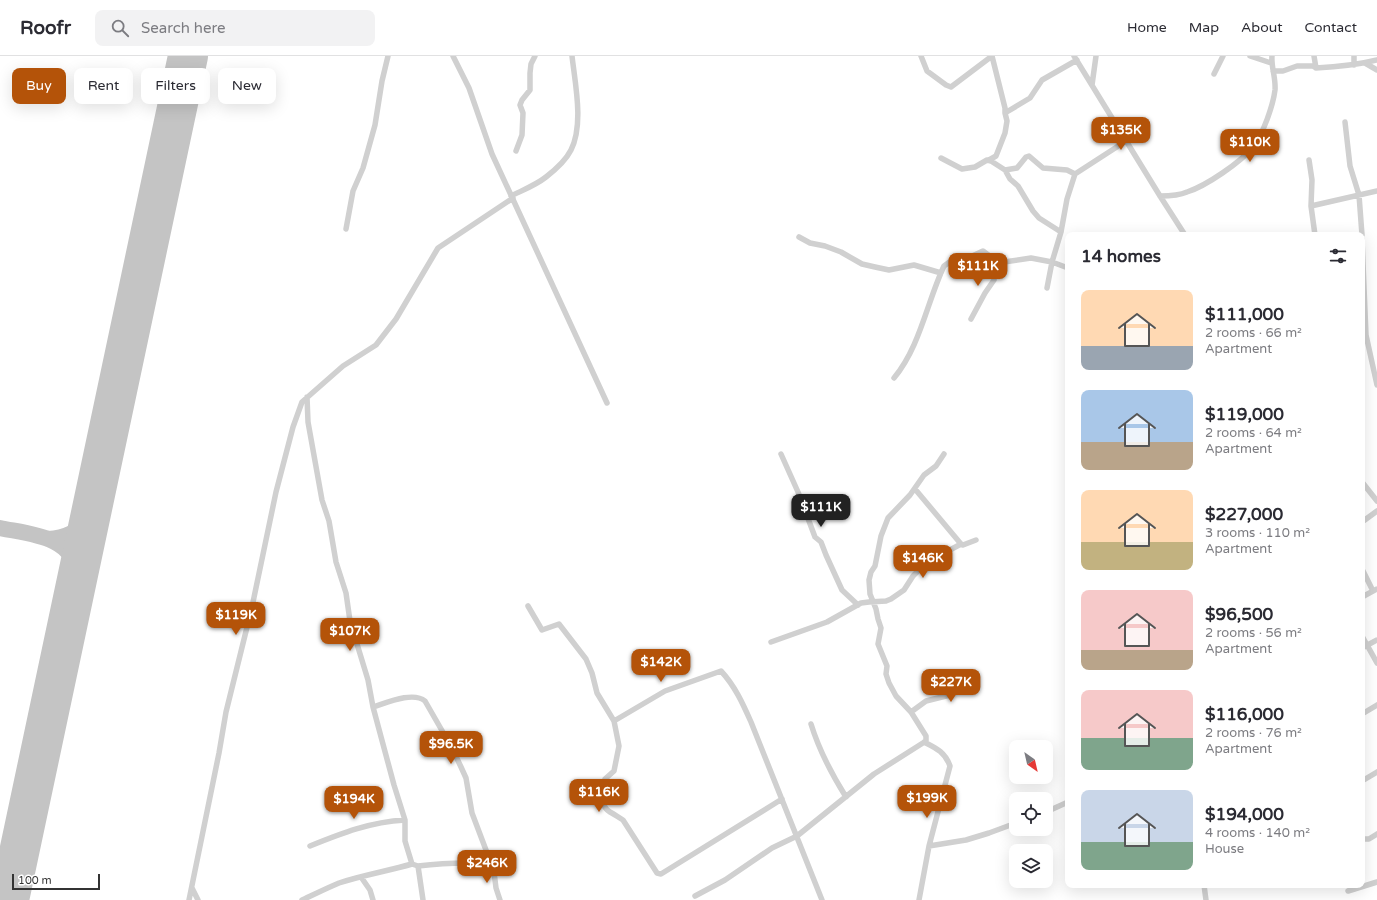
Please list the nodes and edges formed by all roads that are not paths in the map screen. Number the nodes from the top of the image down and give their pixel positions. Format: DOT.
graph roads {
  1 [pos="388,56"];
  2 [pos="535,56"];
  3 [pos="572,56"];
  4 [pos="921,56"];
  5 [pos="992,56"];
  6 [pos="1096,56"];
  7 [pos="1223,56"];
  8 [pos="1250,56"];
  9 [pos="1272,56"];
  10 [pos="1314,56"];
  11 [pos="1354,56"];
  12 [pos="455,57"];
  13 [pos="1076,58"];
  14 [pos="1377,60"];
  15 [pos="1272,63"];
  16 [pos="1365,63"];
  17 [pos="1354,65"];
  18 [pos="1316,68"];
  19 [pos="1377,70"];
  20 [pos="1273,71"];
  21 [pos="1214,74"];
  22 [pos="1092,85"];
  23 [pos="1005,113"];
  24 [pos="1345,122"];
  25 [pos="1126,141"];
  26 [pos="516,151"];
  27 [pos="941,158"];
  28 [pos="989,160"];
  29 [pos="1309,160"];
  30 [pos="1005,170"];
  31 [pos="1075,174"];
  32 [pos="1377,191"];
  33 [pos="1360,195"];
  34 [pos="1160,196"];
  35 [pos="512,197"];
  36 [pos="1311,206"];
  37 [pos="346,229"];
  38 [pos="1061,232"];
  39 [pos="1183,232"];
  40 [pos="1315,232"];
  41 [pos="1362,232"];
  42 [pos="799,237"];
  43 [pos="995,260"];
  44 [pos="1052,262"];
  45 [pos="1065,267"];
  46 [pos="941,273"];
  47 [pos="1047,288"];
  48 [pos="1365,311"];
  49 [pos="971,319"];
  50 [pos="894,378"];
  51 [pos="1377,385"];
  52 [pos="307,397"];
  53 [pos="607,404"];
  54 [pos="780,454"];
  55 [pos="944,454"];
  56 [pos="1365,485"];
  57 [pos="915,489"];
  58 [pos="1376,497"];
  59 [pos="1377,511"];
  60 [pos="1365,520"];
  61 [pos="976,540"];
  62 [pos="961,544"];
  63 [pos="1365,574"];
  64 [pos="1375,590"];
  65 [pos="1365,595"];
  66 [pos="872,602"];
  67 [pos="858,605"];
  68 [pos="528,606"];
  69 [pos="1377,640"];
  70 [pos="771,642"];
  71 [pos="1365,647"];
  72 [pos="1377,663"];
  73 [pos="943,672"];
  74 [pos="1377,705"];
  75 [pos="373,707"];
  76 [pos="911,712"];
  77 [pos="1365,712"];
  78 [pos="614,721"];
  79 [pos="811,724"];
  80 [pos="924,742"];
  81 [pos="1377,772"];
  82 [pos="1365,779"];
  83 [pos="846,797"];
  84 [pos="782,800"];
  85 [pos="1065,803"];
  86 [pos="1053,809"];
  87 [pos="405,820"];
  88 [pos="1009,826"];
  89 [pos="1377,834"];
  90 [pos="797,836"];
  91 [pos="1365,839"];
  92 [pos="310,846"];
  93 [pos="929,846"];
  94 [pos="412,864"];
  95 [pos="493,864"];
  96 [pos="418,866"];
  97 [pos="361,877"];
  98 [pos="1377,882"];
  99 [pos="1365,886"];
  100 [pos="192,888"];
  101 [pos="1204,888"];
  102 [pos="1358,888"];
  103 [pos="1348,891"];
  104 [pos="695,896"];
  105 [pos="189,900"];
  106 [pos="198,900"];
  107 [pos="302,900"];
  108 [pos="373,900"];
  109 [pos="423,900"];
  110 [pos="500,900"];
  111 [pos="822,900"];
  112 [pos="919,900"];
  113 [pos="1206,900"];
  1 -- 37 [label="street"];
  2 -- 26 [label="street"];
  3 -- 35 [label="street"];
  4 -- 5 [label="street"];
  5 -- 23 [label="street"];
  6 -- 22 [label="street"];
  7 -- 21 [label="street"];
  8 -- 15 [label="street"];
  9 -- 15 [label="street"];
  10 -- 18 [label="street"];
  11 -- 17 [label="street"];
  12 -- 35 [label="street"];
  13 -- 22 [label="street"];
  13 -- 23 [label="street"];
  14 -- 16 [label="street"];
  15 -- 20 [label="street"];
  16 -- 17 [label="street"];
  16 -- 19 [label="street"];
  17 -- 18 [label="street"];
  18 -- 20 [label="street"];
  20 -- 34 [label="street"];
  22 -- 25 [label="street"];
  23 -- 28 [label="street"];
  24 -- 33 [label="street"];
  25 -- 31 [label="street"];
  25 -- 34 [label="street"];
  27 -- 28 [label="street"];
  28 -- 30 [label="street"];
  29 -- 36 [label="street"];
  30 -- 31 [label="street"];
  30 -- 38 [label="street"];
  31 -- 38 [label="street"];
  32 -- 33 [label="street"];
  33 -- 36 [label="street"];
  33 -- 41 [label="street"];
  34 -- 39 [label="street"];
  35 -- 52 [label="street"];
  35 -- 53 [label="street"];
  36 -- 40 [label="street"];
  38 -- 44 [label="street"];
  42 -- 46 [label="street"];
  43 -- 44 [label="street"];
  43 -- 46 [label="street"];
  43 -- 49 [label="street"];
  44 -- 45 [label="street"];
  44 -- 47 [label="street"];
  46 -- 50 [label="street"];
  48 -- 51 [label="street"];
  52 -- 75 [label="street"];
  52 -- 100 [label="street"];
  54 -- 67 [label="street"];
  55 -- 57 [label="street"];
  56 -- 58 [label="street"];
  57 -- 62 [label="street"];
  57 -- 66 [label="street"];
  59 -- 60 [label="street"];
  61 -- 62 [label="street"];
  62 -- 66 [label="street"];
  63 -- 64 [label="street"];
  64 -- 65 [label="street"];
  66 -- 67 [label="street"];
  66 -- 76 [label="street"];
  67 -- 70 [label="street"];
  68 -- 78 [label="street"];
  69 -- 71 [label="street"];
  71 -- 72 [label="street"];
  73 -- 76 [label="street"];
  74 -- 77 [label="street"];
  75 -- 87 [label="street"];
  75 -- 95 [label="street"];
  76 -- 80 [label="street"];
  78 -- 84 [label="street"];
  78 -- 84 [label="street"];
  79 -- 83 [label="street"];
  80 -- 83 [label="street"];
  80 -- 93 [label="street"];
  81 -- 82 [label="street"];
  83 -- 90 [label="street"];
  84 -- 90 [label="street"];
  85 -- 86 [label="street"];
  87 -- 92 [label="street"];
  87 -- 94 [label="street"];
  88 -- 93 [label="street"];
  89 -- 91 [label="street"];
  90 -- 104 [label="street"];
  90 -- 111 [label="street"];
  93 -- 112 [label="street"];
  94 -- 96 [label="street"];
  94 -- 97 [label="street"];
  95 -- 96 [label="street"];
  95 -- 110 [label="street"];
  96 -- 109 [label="street"];
  97 -- 107 [label="street"];
  97 -- 108 [label="street"];
  98 -- 99 [label="street"];
  100 -- 105 [label="street"];
  100 -- 106 [label="street"];
  101 -- 113 [label="street"];
  102 -- 103 [label="street"];
}
